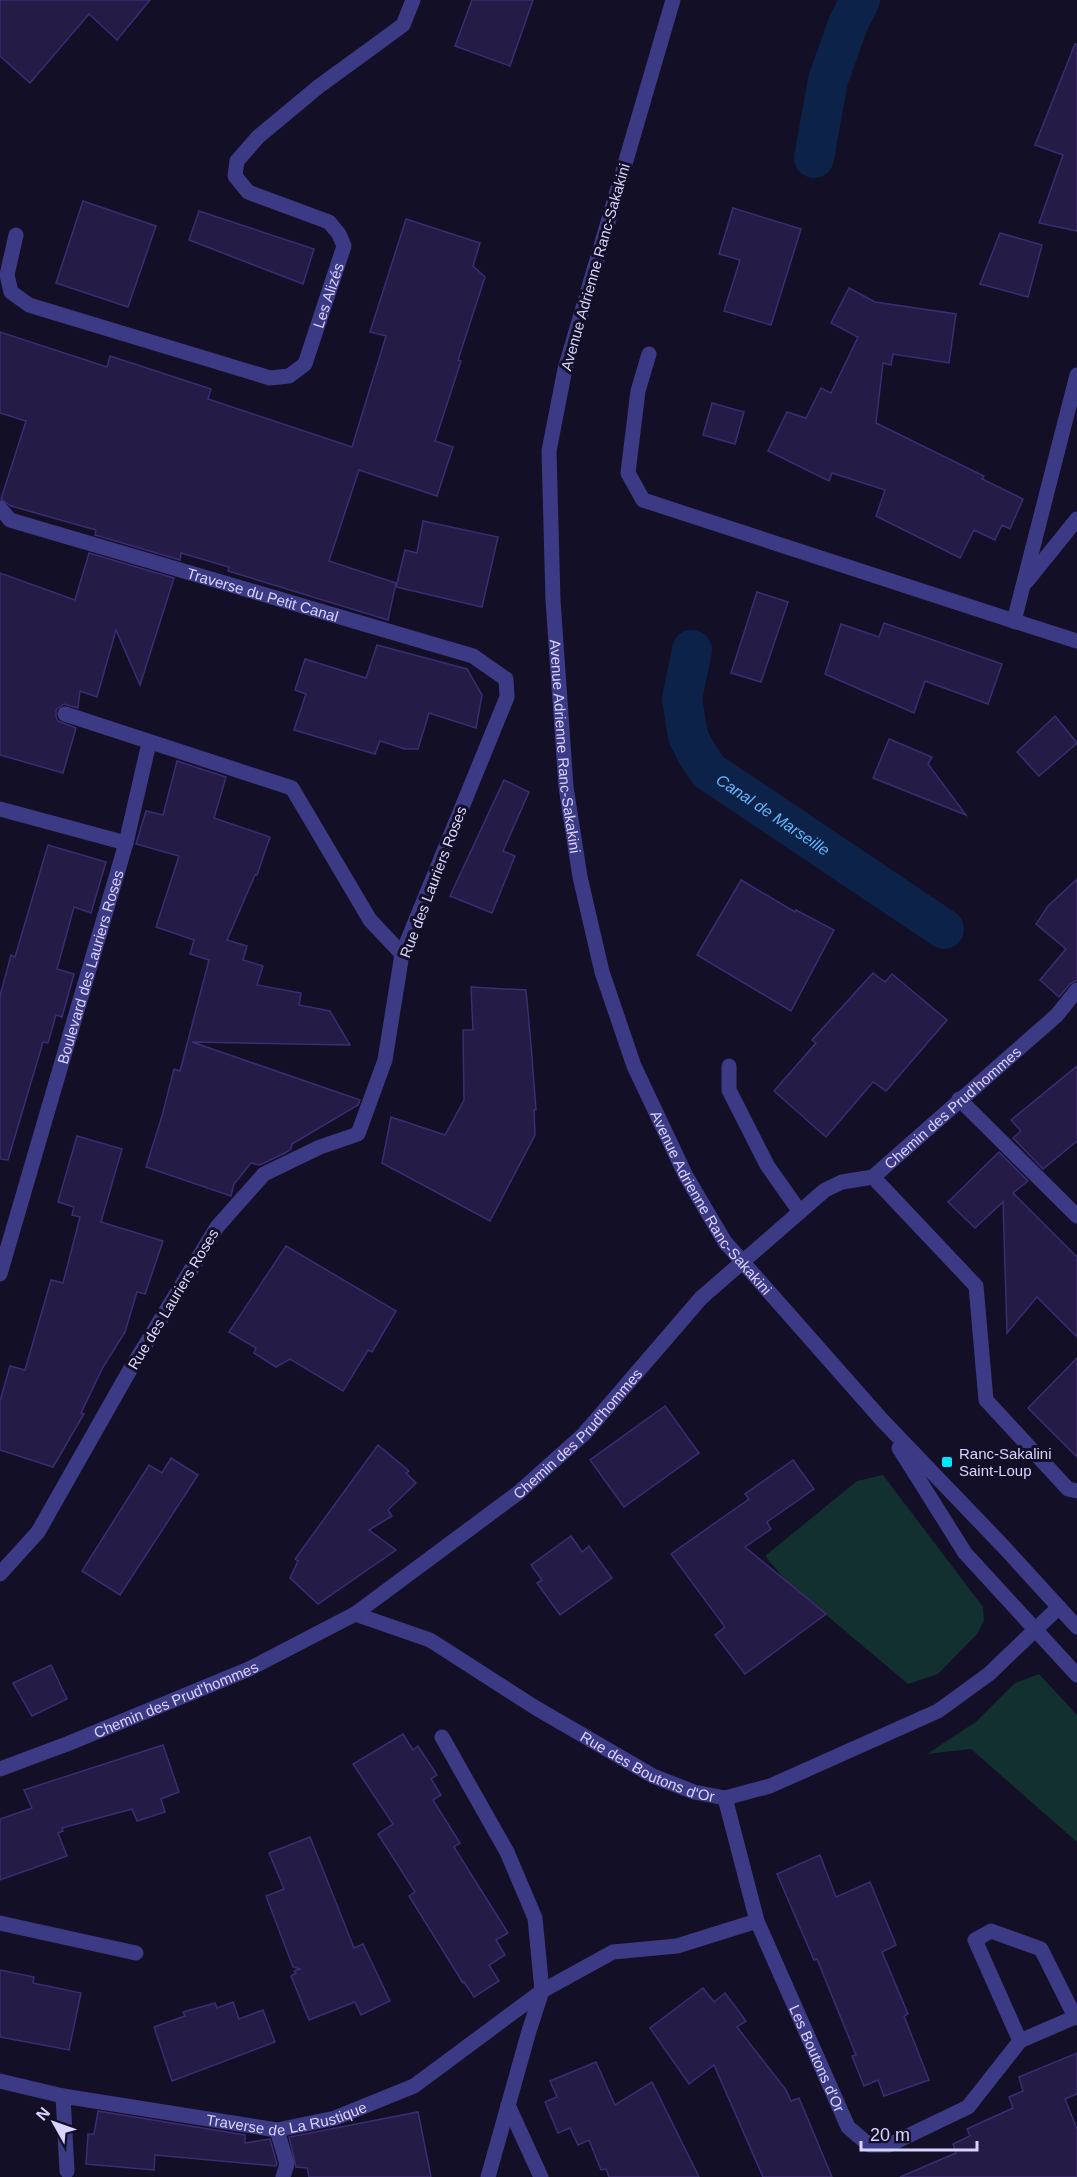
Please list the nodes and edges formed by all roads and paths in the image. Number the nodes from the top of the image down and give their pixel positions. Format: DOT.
graph roads {
  1 [pos="412,0"];
  2 [pos="673,0"];
  3 [pos="16,235"];
  4 [pos="649,354"];
  5 [pos="1077,375"];
  6 [pos="0,508"];
  7 [pos="1077,519"];
  8 [pos="1024,585"];
  9 [pos="1014,621"];
  10 [pos="1077,641"];
  11 [pos="507,697"];
  12 [pos="65,714"];
  13 [pos="149,743"];
  14 [pos="0,809"];
  15 [pos="126,843"];
  16 [pos="402,954"];
  17 [pos="1077,990"];
  18 [pos="729,1066"];
  19 [pos="959,1100"];
  20 [pos="873,1177"];
  21 [pos="1077,1216"];
  22 [pos="794,1217"];
  23 [pos="0,1274"];
  24 [pos="882,1420"];
  25 [pos="1077,1491"];
  26 [pos="0,1574"];
  27 [pos="1059,1607"];
  28 [pos="355,1614"];
  29 [pos="1077,1627"];
  30 [pos="1036,1629"];
  31 [pos="1077,1675"];
  32 [pos="442,1737"];
  33 [pos="0,1769"];
  34 [pos="725,1798"];
  35 [pos="757,1921"];
  36 [pos="0,1923"];
  37 [pos="136,1953"];
  38 [pos="542,1991"];
  39 [pos="1076,2017"];
  40 [pos="1020,2041"];
  41 [pos="0,2081"];
  42 [pos="63,2096"];
  43 [pos="508,2105"];
  44 [pos="277,2130"];
  45 [pos="67,2171"];
  46 [pos="283,2177"];
  47 [pos="488,2177"];
  48 [pos="541,2177"];
  1 -- 3 [label="street, Les Alizés"];
  2 -- 24 [label="street, Avenue Adrienne Ranc-Sakakini"];
  4 -- 9 [label="street"];
  5 -- 8 [label="street"];
  6 -- 11 [label="street, Traverse du Petit Canal"];
  7 -- 8 [label="street"];
  8 -- 9 [label="street"];
  9 -- 10 [label="street"];
  11 -- 16 [label="street, Rue des Lauriers Roses"];
  12 -- 13 [label="street"];
  13 -- 15 [label="street, Boulevard des Lauriers Roses"];
  13 -- 16 [label="street"];
  14 -- 15 [label="street"];
  15 -- 23 [label="street, Boulevard des Lauriers Roses"];
  16 -- 26 [label="street, Rue des Lauriers Roses"];
  17 -- 19 [label="street, Chemin des Prud'hommes"];
  18 -- 22 [label="street"];
  19 -- 20 [label="street, Chemin des Prud'hommes"];
  19 -- 21 [label="street"];
  20 -- 22 [label="street, Chemin des Prud'hommes"];
  20 -- 25 [label="street"];
  22 -- 28 [label="street, Chemin des Prud'hommes"];
  24 -- 27 [label="street, Avenue Adrienne Ranc-Sakakini"];
  24 -- 30 [label="street, Avenue Adrienne Ranc-Sakakini"];
  27 -- 29 [label="street, Avenue Adrienne Ranc-Sakakini"];
  27 -- 30 [label="street, Rue des Boutons d'Or"];
  28 -- 33 [label="street, Chemin des Prud'hommes"];
  28 -- 34 [label="street, Rue des Boutons d'Or"];
  30 -- 31 [label="street, Avenue Adrienne Ranc-Sakakini"];
  30 -- 34 [label="street, Rue des Boutons d'Or"];
  32 -- 38 [label="street"];
  34 -- 35 [label="street, Les Boutons d'Or"];
  35 -- 38 [label="street, Traverse de La Rustique"];
  35 -- 40 [label="street, Les Boutons d'Or"];
  36 -- 37 [label="street"];
  38 -- 43 [label="street"];
  38 -- 44 [label="street, Traverse de La Rustique"];
  39 -- 40 [label="street, Les Boutons d'Or"];
  39 -- 40 [label="street, Les Boutons d'Or"];
  41 -- 42 [label="street, Traverse de La Rustique"];
  42 -- 44 [label="street, Traverse de La Rustique"];
  42 -- 45 [label="street"];
  43 -- 47 [label="street"];
  43 -- 48 [label="street"];
  44 -- 46 [label="street"];
}
